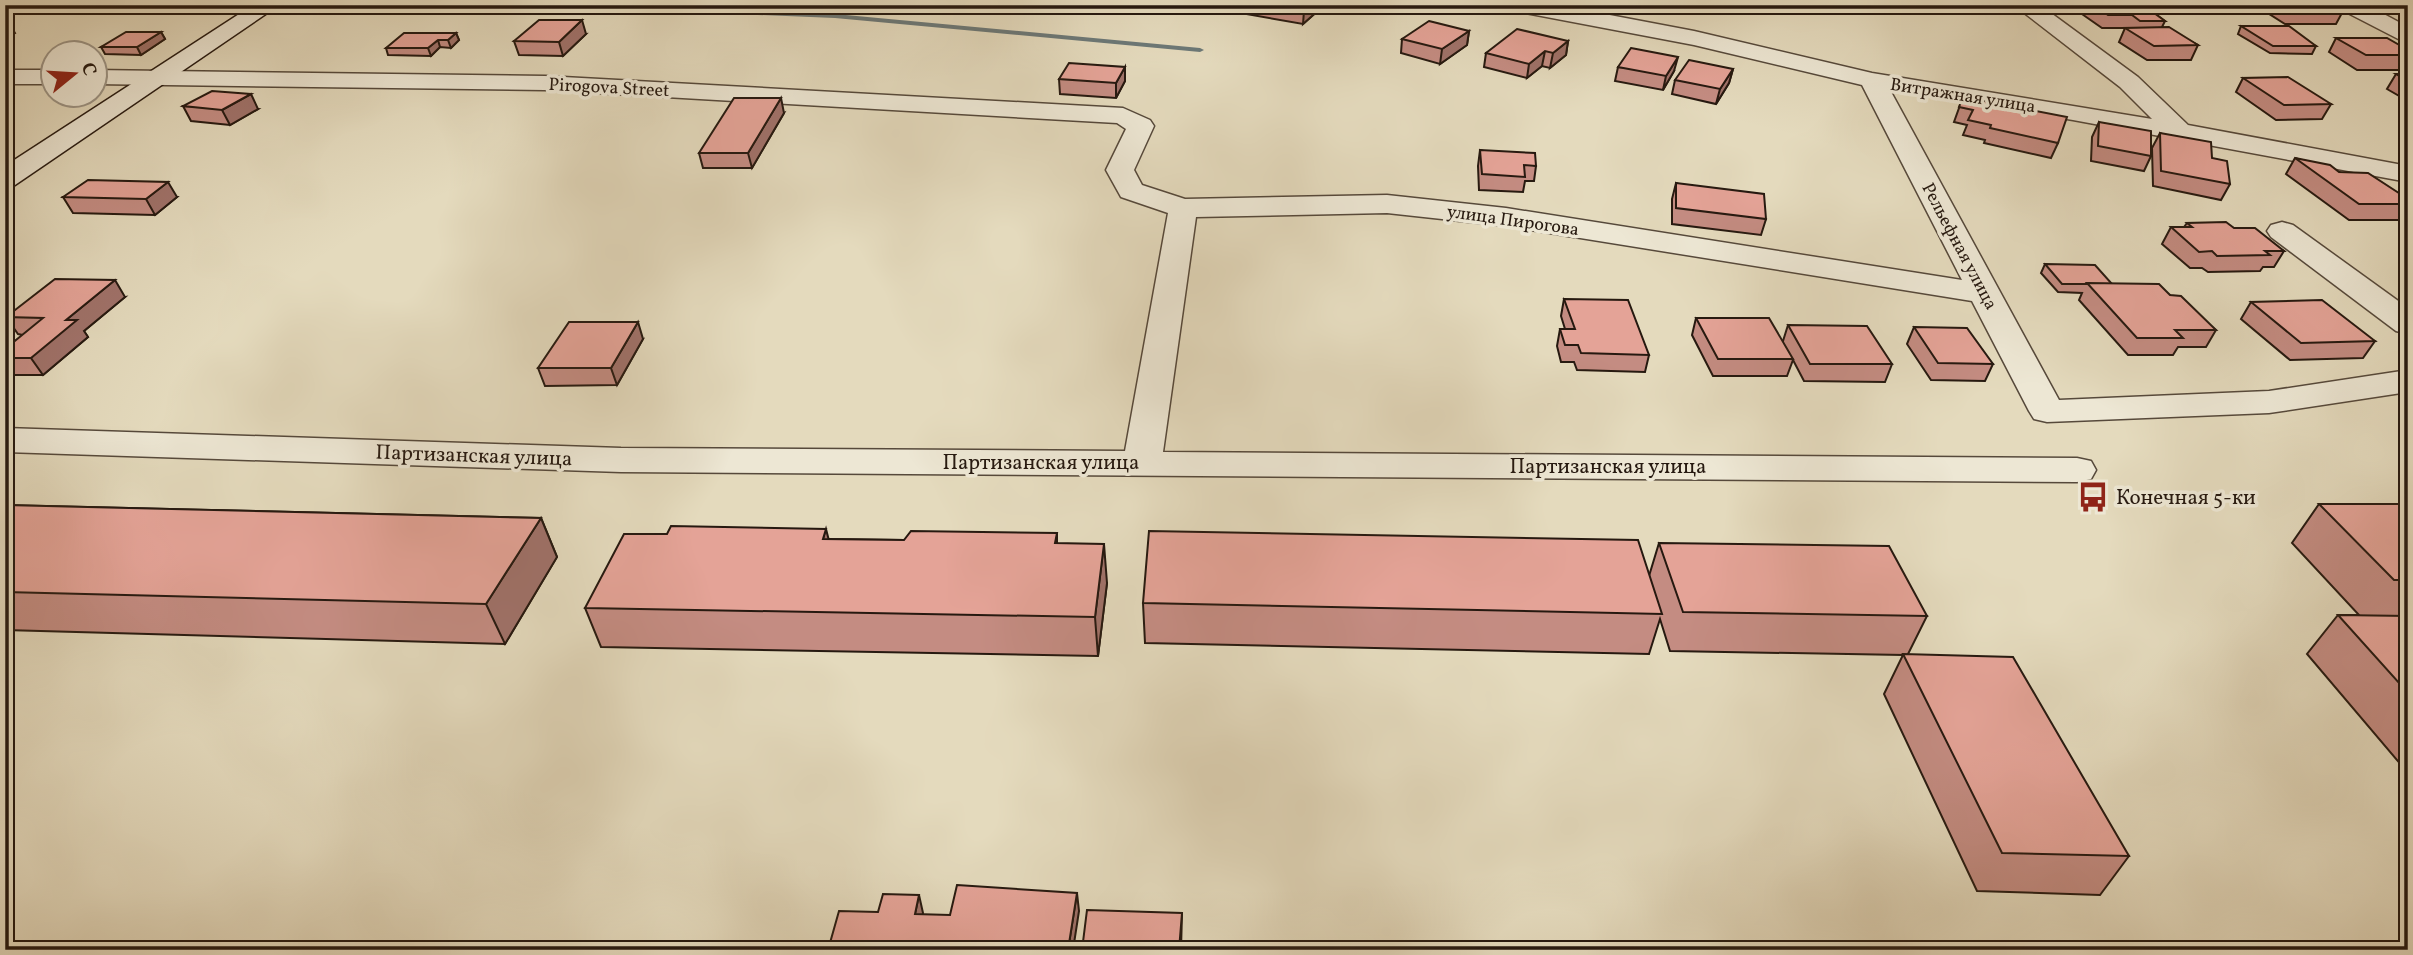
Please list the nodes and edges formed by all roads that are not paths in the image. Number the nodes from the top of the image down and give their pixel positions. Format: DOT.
graph roads {
  1 [pos="268,5"];
  2 [pos="1520,5"];
  3 [pos="2025,5"];
  4 [pos="2350,5"];
  5 [pos="1686,12"];
  6 [pos="2408,37"];
  7 [pos="1694,38"];
  8 [pos="5,77"];
  9 [pos="38,77"];
  10 [pos="108,77"];
  11 [pos="160,77"];
  12 [pos="1872,80"];
  13 [pos="2179,132"];
  14 [pos="2408,174"];
  15 [pos="5,179"];
  16 [pos="1184,208"];
  17 [pos="2282,231"];
  18 [pos="1985,293"];
  19 [pos="2408,324"];
  20 [pos="2408,381"];
  21 [pos="5,440"];
  22 [pos="1142,463"];
  23 [pos="2077,470"];
  1 -- 11 [label="street"];
  2 -- 7 [label="street, Витражная улица"];
  3 -- 13 [label="street"];
  4 -- 6 [label="street"];
  5 -- 7 [label="street"];
  7 -- 12 [label="street, Витражная улица"];
  8 -- 9 [label="street"];
  10 -- 11 [label="street, Pirogova Street"];
  11 -- 15 [label="street"];
  11 -- 16 [label="street, Pirogova Street"];
  12 -- 13 [label="street, Витражная улица"];
  12 -- 18 [label="street, Рельефная улица"];
  13 -- 14 [label="street, Витражная улица"];
  16 -- 18 [label="street, улица Пирогова"];
  16 -- 22 [label="street"];
  17 -- 19 [label="street"];
  18 -- 20 [label="street, Рельефная улица"];
  21 -- 22 [label="street, Партизанская улица"];
  22 -- 23 [label="street, Партизанская улица"];
}
